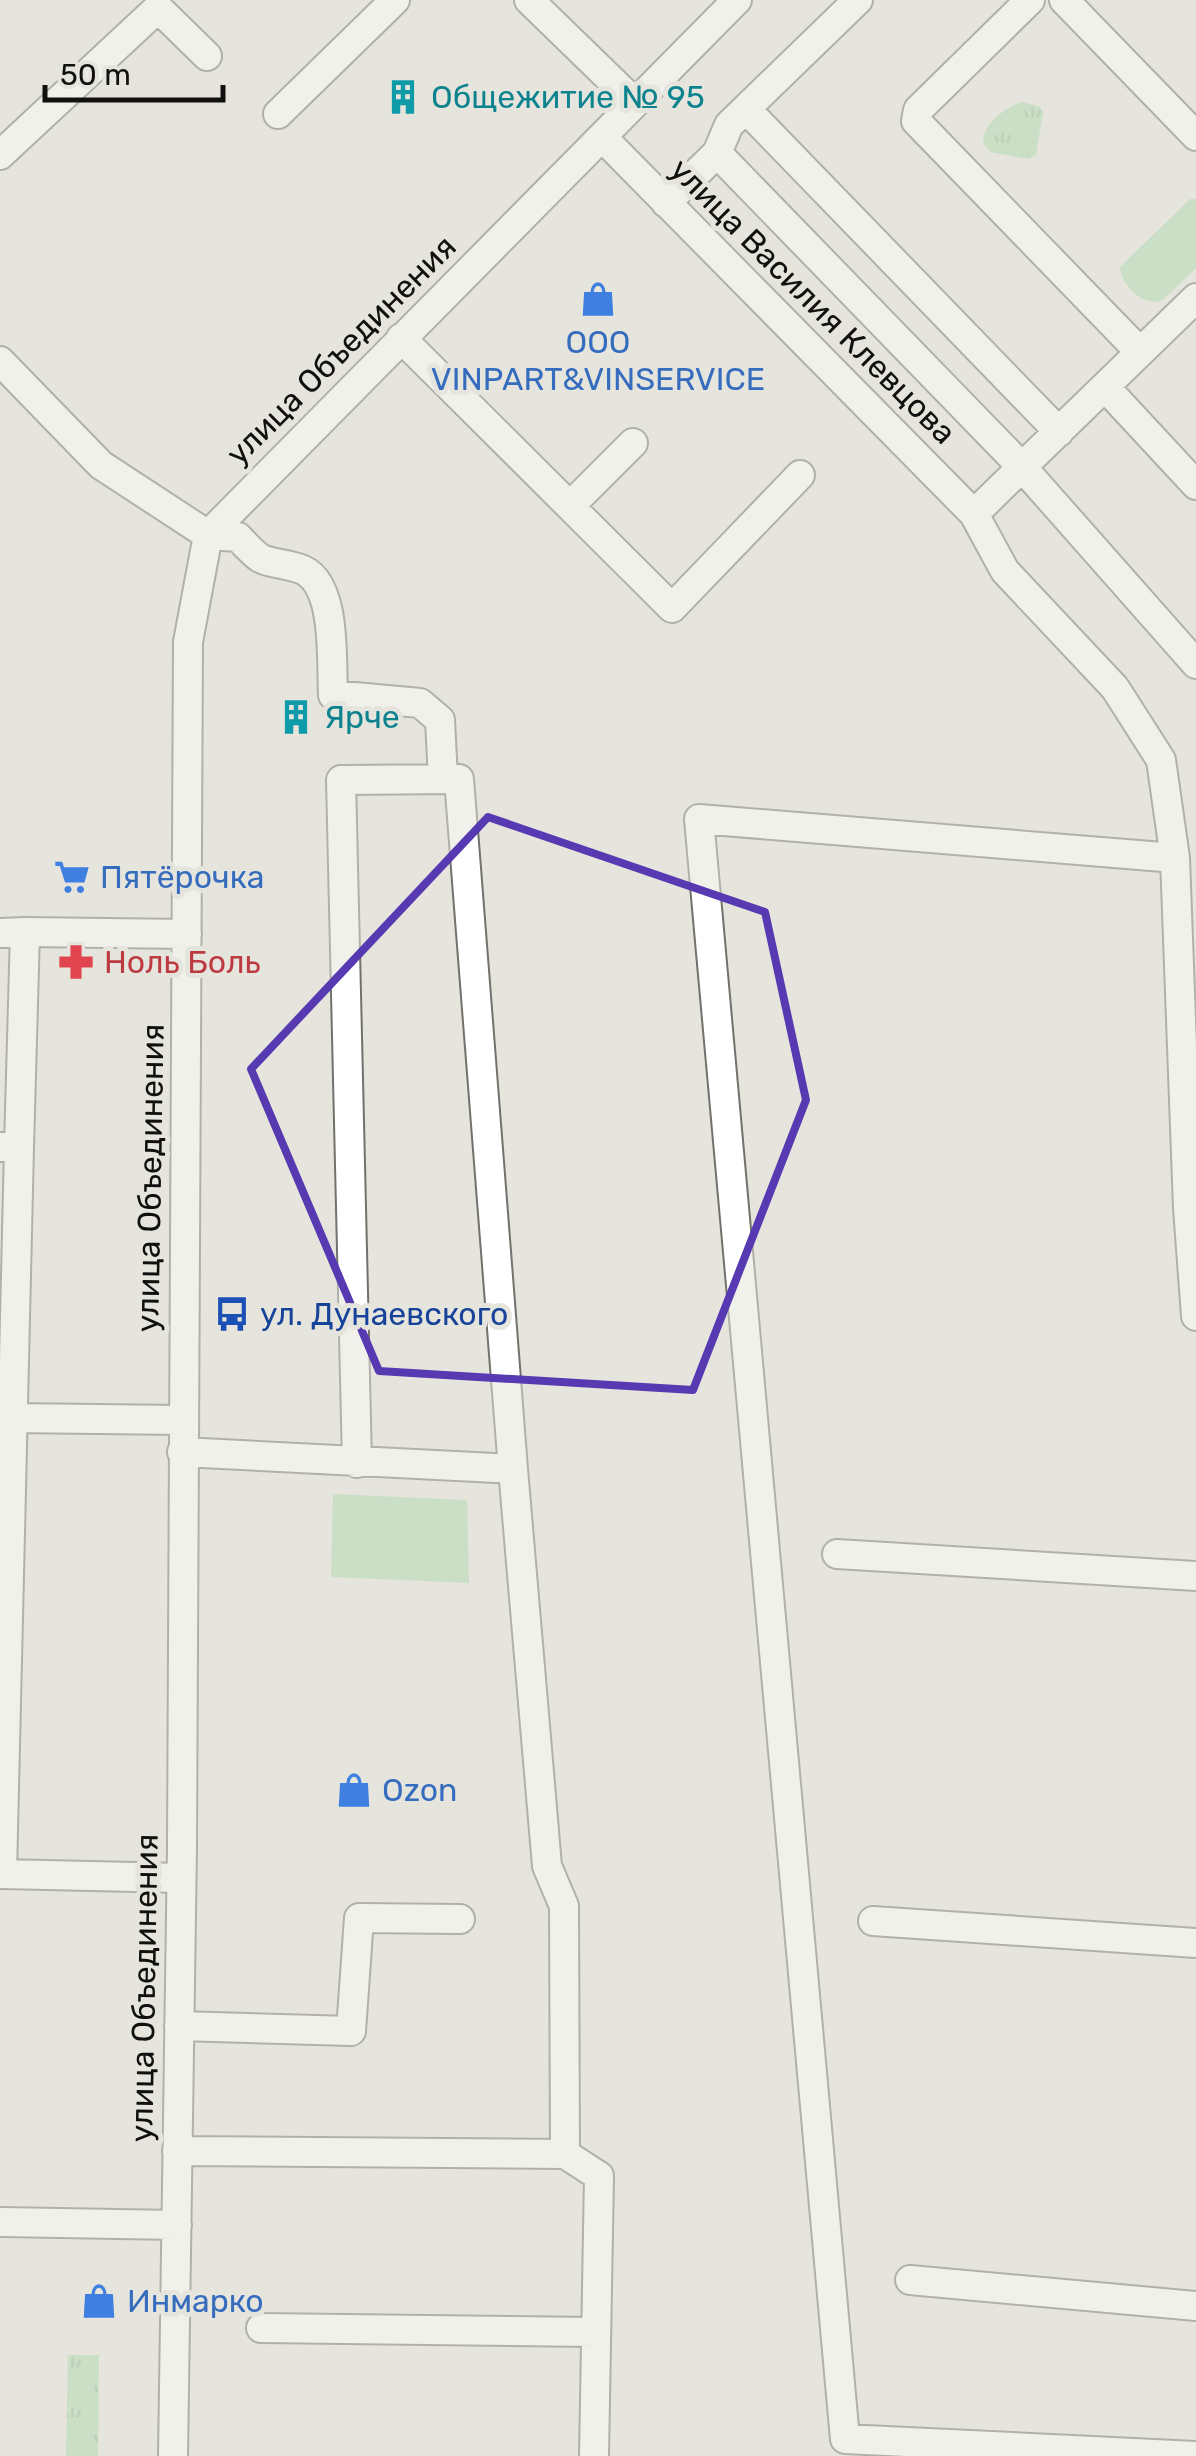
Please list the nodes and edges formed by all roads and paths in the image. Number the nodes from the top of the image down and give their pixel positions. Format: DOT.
graph roads {
  1 [pos="395,0"];
  2 [pos="528,0"];
  3 [pos="737,0"];
  4 [pos="858,0"];
  5 [pos="1030,0"];
  6 [pos="1076,4"];
  7 [pos="206,56"];
  8 [pos="635,102"];
  9 [pos="746,109"];
  10 [pos="278,114"];
  11 [pos="1196,136"];
  12 [pos="602,137"];
  13 [pos="718,153"];
  14 [pos="0,155"];
  15 [pos="666,203"];
  16 [pos="1196,298"];
  17 [pos="401,338"];
  18 [pos="1140,352"];
  19 [pos="0,362"];
  20 [pos="1105,387"];
  21 [pos="1059,432"];
  22 [pos="633,443"];
  23 [pos="1022,467"];
  24 [pos="800,476"];
  25 [pos="1196,485"];
  26 [pos="570,506"];
  27 [pos="974,514"];
  28 [pos="208,536"];
  29 [pos="1196,664"];
  30 [pos="443,780"];
  31 [pos="1175,858"];
  32 [pos="12,933"];
  33 [pos="188,934"];
  34 [pos="9,1147"];
  35 [pos="1196,1316"];
  36 [pos="7,1370"];
  37 [pos="12,1418"];
  38 [pos="182,1420"];
  39 [pos="182,1452"];
  40 [pos="357,1463"];
  41 [pos="513,1469"];
  42 [pos="837,1554"];
  43 [pos="1196,1576"];
  44 [pos="1,1874"];
  45 [pos="181,1878"];
  46 [pos="460,1919"];
  47 [pos="873,1921"];
  48 [pos="1196,1942"];
  49 [pos="179,2026"];
  50 [pos="177,2151"];
  51 [pos="565,2154"];
  52 [pos="0,2222"];
  53 [pos="177,2225"];
  54 [pos="910,2280"];
  55 [pos="1196,2306"];
  56 [pos="261,2328"];
  57 [pos="596,2332"];
  58 [pos="172,2456"];
  59 [pos="594,2456"];
  60 [pos="1196,2456"];
  1 -- 10 [label="street"];
  2 -- 8 [label="street"];
  3 -- 8 [label="street, улица Объединения"];
  4 -- 9 [label="street"];
  5 -- 18 [label="street"];
  6 -- 11 [label="street"];
  7 -- 14 [label="street"];
  8 -- 12 [label="street, улица Объединения"];
  9 -- 13 [label="street"];
  9 -- 21 [label="street"];
  12 -- 15 [label="street, улица Василия Клевцова"];
  12 -- 17 [label="street, улица Объединения"];
  13 -- 15 [label="street"];
  13 -- 23 [label="street"];
  15 -- 27 [label="street, улица Василия Клевцова"];
  16 -- 18 [label="street"];
  17 -- 26 [label="street"];
  17 -- 28 [label="street, улица Объединения"];
  18 -- 20 [label="street"];
  19 -- 28 [label="street"];
  20 -- 21 [label="street"];
  20 -- 25 [label="street"];
  21 -- 23 [label="street"];
  22 -- 26 [label="street"];
  23 -- 27 [label="street"];
  23 -- 29 [label="street"];
  24 -- 26 [label="street"];
  27 -- 31 [label="street, улица Василия Клевцова"];
  28 -- 30 [label="street"];
  28 -- 33 [label="street, улица Объединения"];
  30 -- 40 [label="street"];
  30 -- 41 [label="street"];
  31 -- 35 [label="street, улица Василия Клевцова"];
  31 -- 60 [label="street"];
  32 -- 33 [label="street"];
  32 -- 34 [label="street"];
  33 -- 38 [label="street, улица Объединения"];
  34 -- 36 [label="street"];
  36 -- 37 [label="street"];
  37 -- 38 [label="street"];
  37 -- 44 [label="street"];
  38 -- 39 [label="street, улица Объединения"];
  39 -- 40 [label="street"];
  39 -- 45 [label="street, улица Объединения"];
  40 -- 41 [label="street"];
  41 -- 51 [label="street"];
  42 -- 43 [label="street"];
  44 -- 45 [label="street"];
  45 -- 49 [label="street, улица Объединения"];
  46 -- 49 [label="street"];
  47 -- 48 [label="street"];
  49 -- 50 [label="street, улица Объединения"];
  50 -- 51 [label="street"];
  50 -- 53 [label="street, улица Объединения"];
  51 -- 57 [label="street"];
  52 -- 53 [label="street"];
  53 -- 58 [label="street, улица Объединения"];
  54 -- 55 [label="street"];
  56 -- 57 [label="street"];
  57 -- 59 [label="street"];
}
